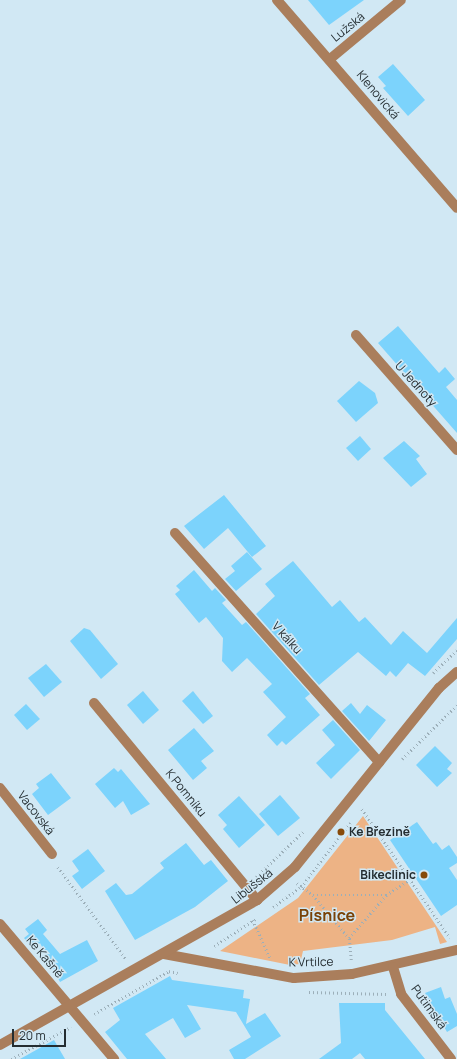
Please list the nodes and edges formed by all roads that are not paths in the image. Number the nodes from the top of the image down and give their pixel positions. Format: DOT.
graph roads {
  1 [pos="277,0"];
  2 [pos="401,0"];
  3 [pos="330,59"];
  4 [pos="457,208"];
  5 [pos="356,335"];
  6 [pos="457,450"];
  7 [pos="175,532"];
  8 [pos="457,672"];
  9 [pos="94,703"];
  10 [pos="379,762"];
  11 [pos="0,788"];
  12 [pos="52,854"];
  13 [pos="257,900"];
  14 [pos="0,924"];
  15 [pos="455,946"];
  16 [pos="164,954"];
  17 [pos="393,967"];
  18 [pos="70,1007"];
  19 [pos="0,1044"];
  20 [pos="114,1059"];
  21 [pos="451,1059"];
  1 -- 3 [label="street, Klenovická"];
  2 -- 3 [label="street, Lužská"];
  3 -- 4 [label="street, Klenovická"];
  5 -- 6 [label="street, U Jednoty"];
  7 -- 10 [label="street, V kálku"];
  8 -- 10 [label="street, Libušská"];
  9 -- 13 [label="street, K Pomníku"];
  10 -- 13 [label="street, Libušská"];
  11 -- 12 [label="street, Vacovská"];
  13 -- 16 [label="street, Libušská"];
  14 -- 18 [label="street, Ke Kašně"];
  15 -- 17 [label="street, K Vrtilce"];
  16 -- 17 [label="street, K Vrtilce"];
  16 -- 18 [label="street, Libušská"];
  17 -- 21 [label="street, Putimská"];
  18 -- 19 [label="street, Libušská"];
  18 -- 20 [label="street"];
}
